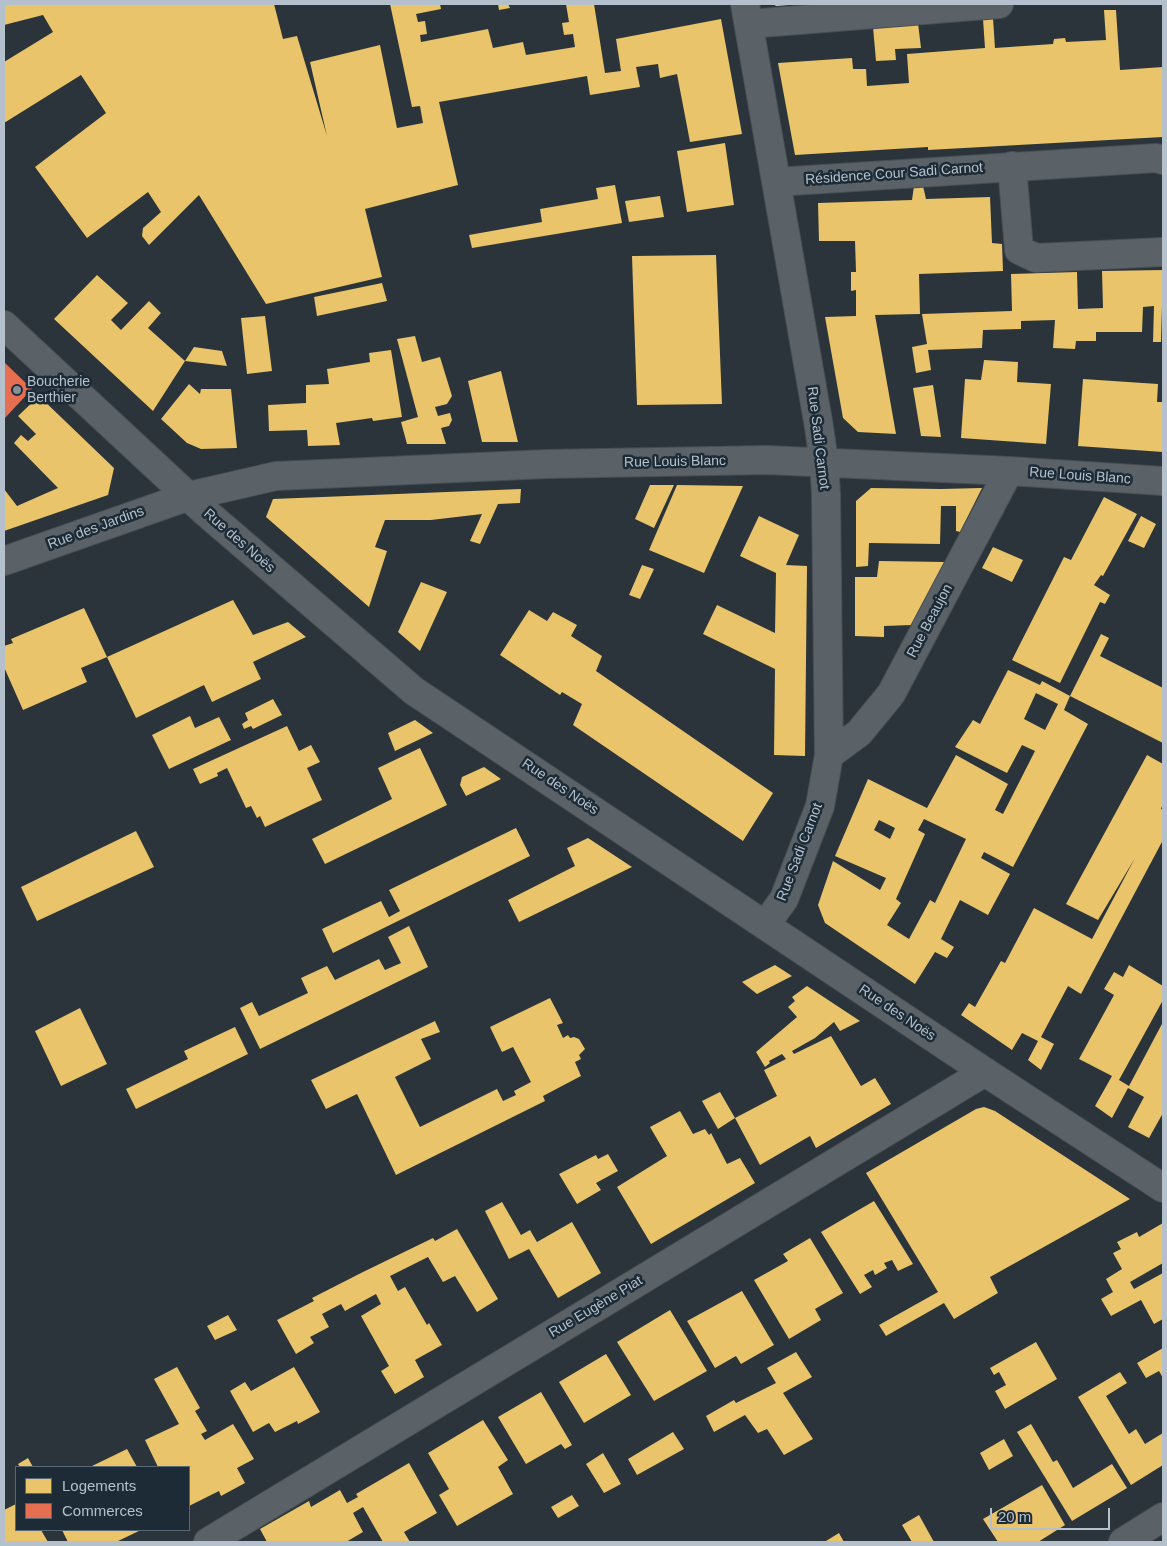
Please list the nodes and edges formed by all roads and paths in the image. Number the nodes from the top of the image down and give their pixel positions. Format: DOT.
graph roads {
  1 [pos="999,4"];
  2 [pos="747,14"];
  3 [pos="1163,160"];
  4 [pos="1012,166"];
  5 [pos="776,182"];
  6 [pos="1163,252"];
  7 [pos="4,325"];
  8 [pos="824,462"];
  9 [pos="1010,471"];
  10 [pos="1163,482"];
  11 [pos="189,496"];
  12 [pos="4,561"];
  13 [pos="829,756"];
  14 [pos="766,924"];
  15 [pos="985,1072"];
  16 [pos="1163,1188"];
  17 [pos="1163,1517"];
  18 [pos="208,1542"];
  19 [pos="1123,1542"];
  1 -- 2 [label="street"];
  2 -- 5 [label="street, Rue Sadi Carnot"];
  3 -- 4 [label="street, Résidence Cour Sadi Carnot"];
  4 -- 5 [label="street, Résidence Cour Sadi Carnot"];
  4 -- 6 [label="street"];
  5 -- 8 [label="street, Rue Sadi Carnot"];
  7 -- 11 [label="street, Rue des Noës"];
  8 -- 9 [label="street, Rue Louis Blanc"];
  8 -- 11 [label="street, Rue Louis Blanc"];
  8 -- 13 [label="street, Rue Sadi Carnot"];
  9 -- 10 [label="street, Rue Louis Blanc"];
  9 -- 13 [label="street, Rue Beaujon"];
  11 -- 12 [label="street, Rue des Jardins"];
  11 -- 14 [label="street, Rue des Noës"];
  13 -- 14 [label="street, Rue Sadi Carnot"];
  14 -- 15 [label="street, Rue des Noës"];
  15 -- 16 [label="street, Rue des Noës"];
  15 -- 18 [label="street, Rue Eugène Piat"];
  17 -- 19 [label="street"];
}
